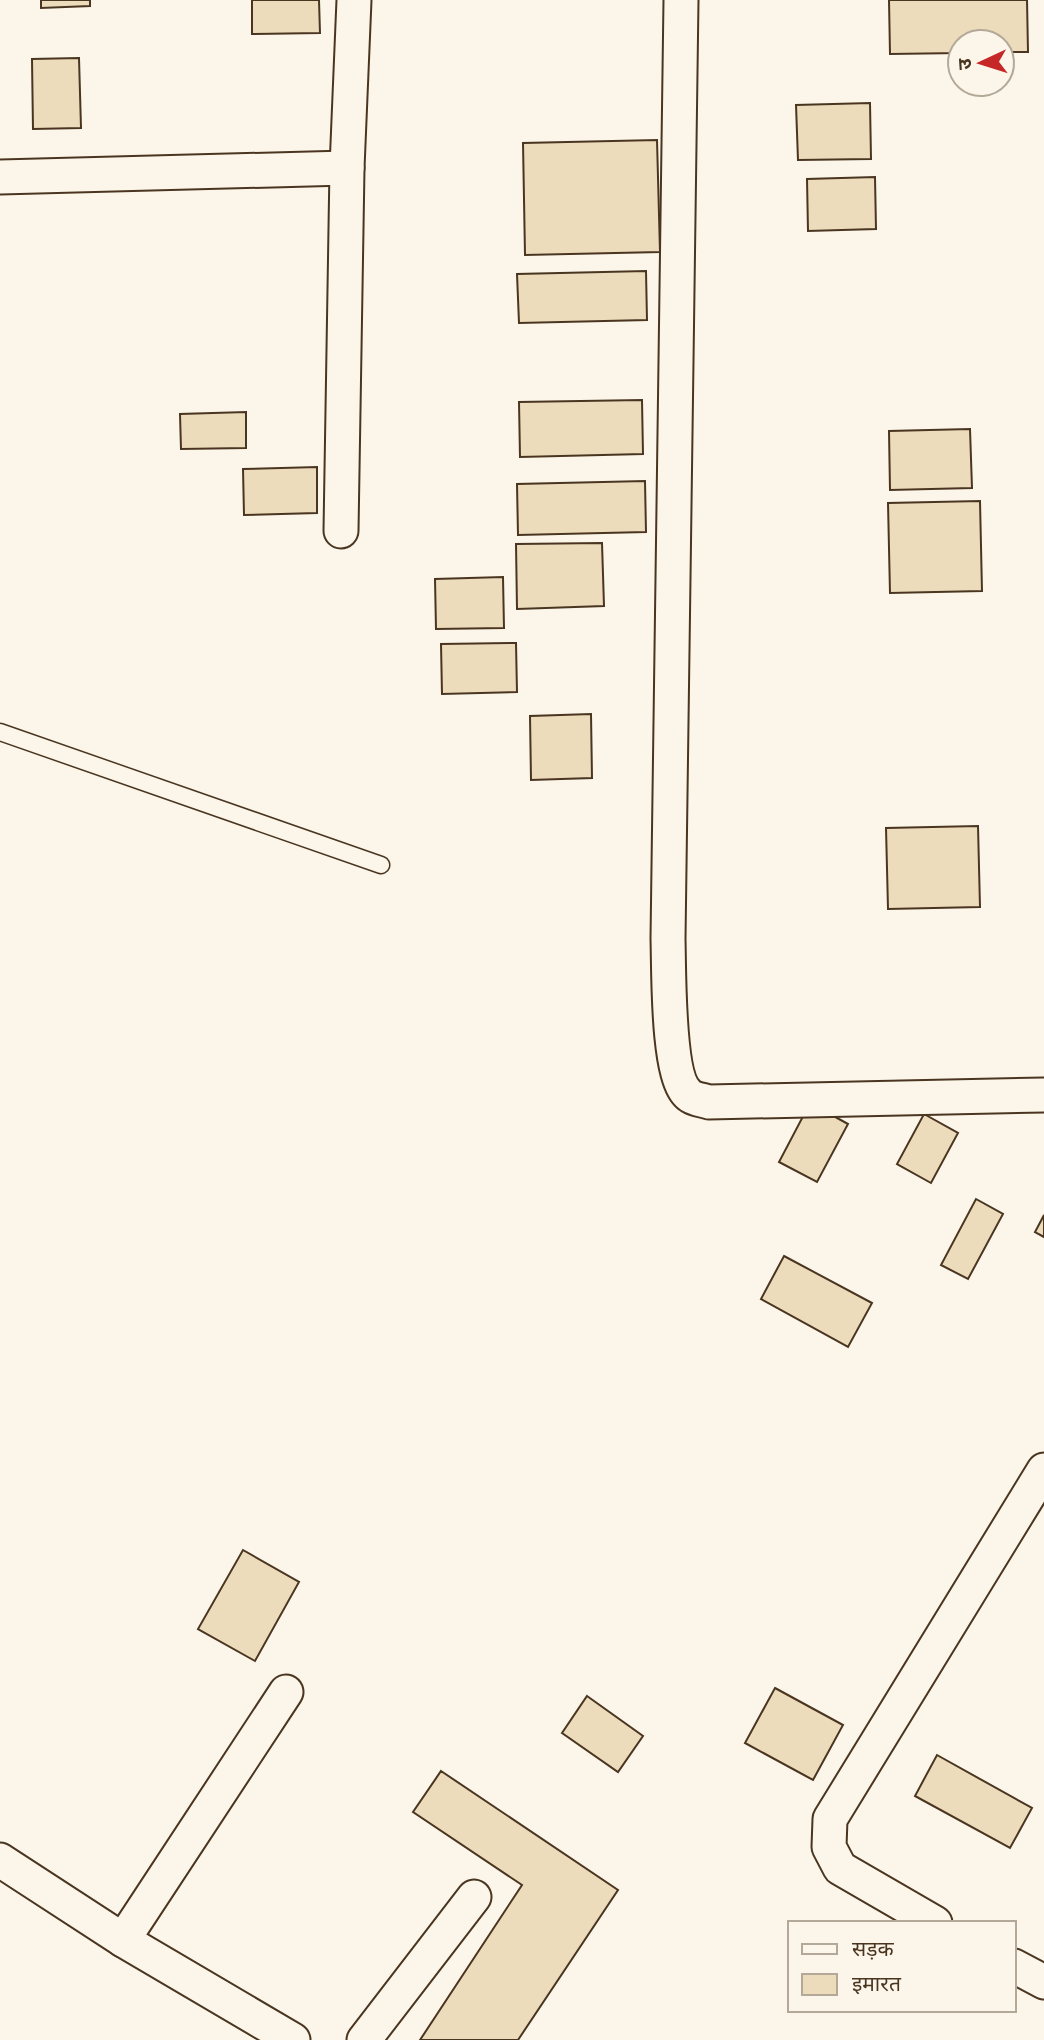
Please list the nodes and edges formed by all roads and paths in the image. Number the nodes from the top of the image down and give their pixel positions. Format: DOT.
graph roads {
  1 [pos="354,0"];
  2 [pos="681,0"];
  3 [pos="347,168"];
  4 [pos="0,177"];
  5 [pos="341,531"];
  6 [pos="0,732"];
  7 [pos="381,865"];
  8 [pos="1044,1095"];
  9 [pos="1044,1470"];
  10 [pos="286,1692"];
  11 [pos="0,1860"];
  12 [pos="474,1897"];
  13 [pos="931,1921"];
  14 [pos="122,1940"];
  15 [pos="1016,1967"];
  16 [pos="1044,1982"];
  17 [pos="293,2040"];
  18 [pos="364,2040"];
  1 -- 3 [label="street"];
  2 -- 8 [label="street"];
  3 -- 4 [label="street"];
  3 -- 5 [label="street"];
  6 -- 7 [label="lane"];
  9 -- 13 [label="street"];
  10 -- 14 [label="street"];
  11 -- 14 [label="street"];
  12 -- 18 [label="street"];
  14 -- 17 [label="street"];
  15 -- 16 [label="street"];
}
